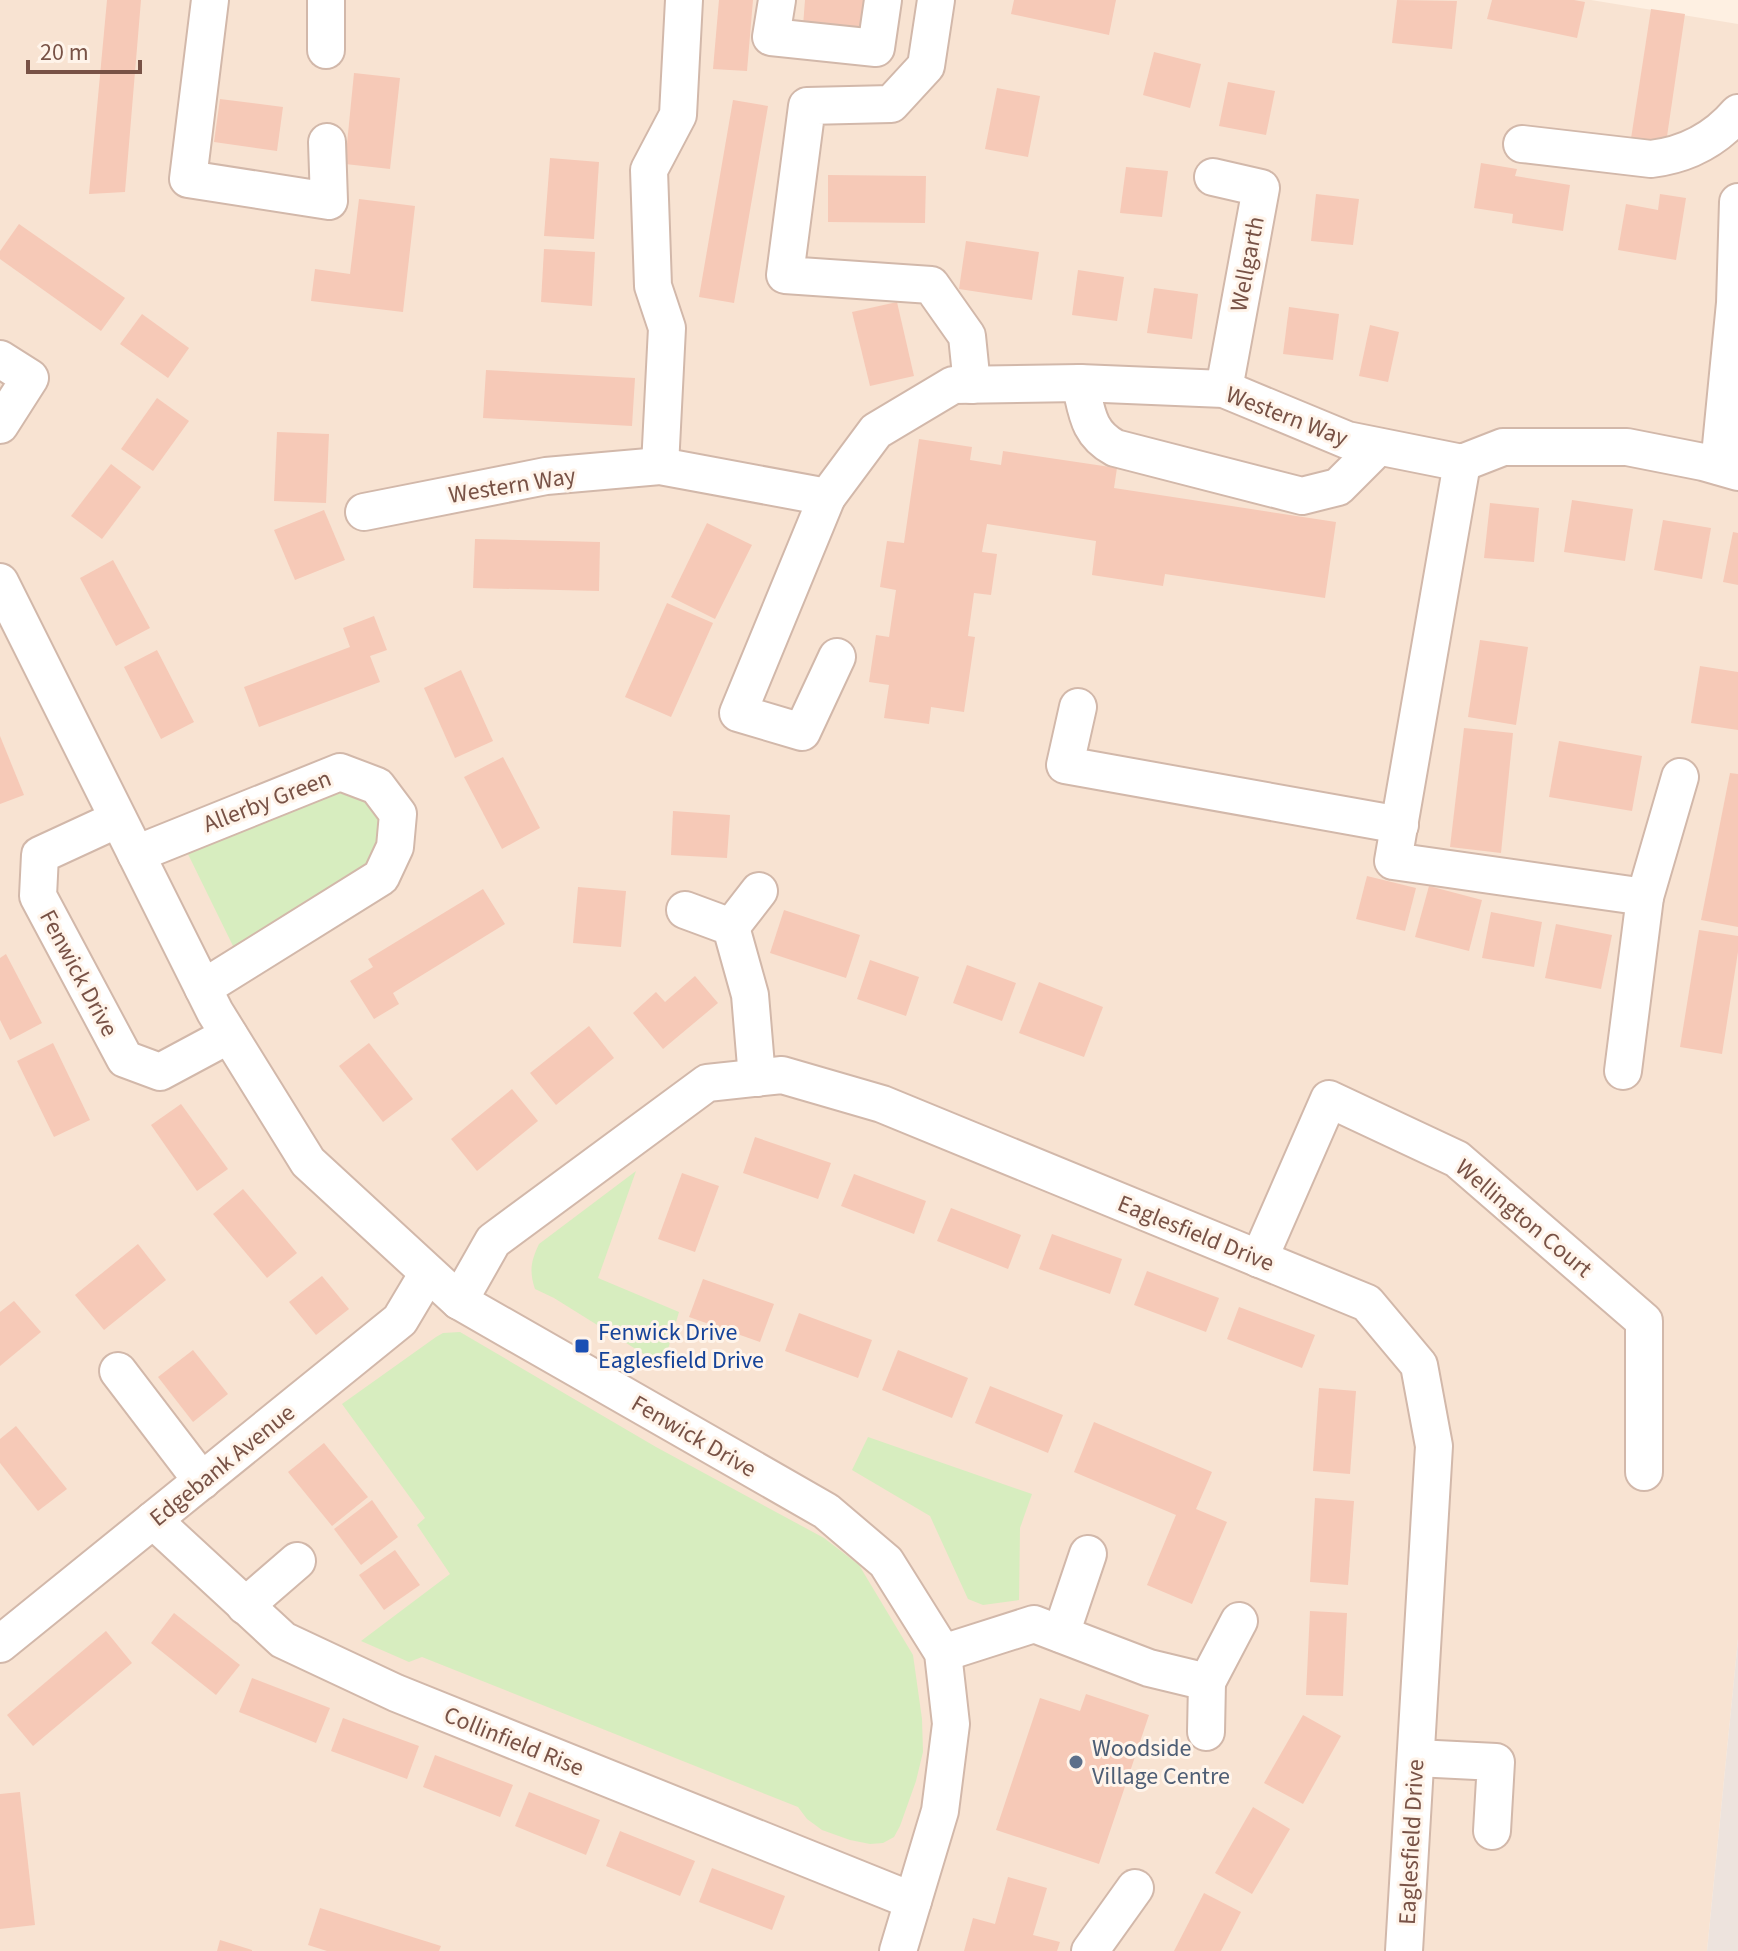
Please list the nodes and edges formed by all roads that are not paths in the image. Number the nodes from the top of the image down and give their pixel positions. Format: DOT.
graph roads {
  1 [pos="210,0"];
  2 [pos="326,0"];
  3 [pos="684,0"];
  4 [pos="777,0"];
  5 [pos="883,0"];
  6 [pos="936,0"];
  7 [pos="326,50"];
  8 [pos="1738,113"];
  9 [pos="327,142"];
  10 [pos="1522,144"];
  11 [pos="1213,177"];
  12 [pos="1738,202"];
  13 [pos="0,359"];
  14 [pos="1080,383"];
  15 [pos="972,385"];
  16 [pos="1224,389"];
  17 [pos="0,425"];
  18 [pos="1378,447"];
  19 [pos="1462,463"];
  20 [pos="660,466"];
  21 [pos="1729,469"];
  22 [pos="827,497"];
  23 [pos="364,512"];
  24 [pos="0,582"];
  25 [pos="837,657"];
  26 [pos="1078,707"];
  27 [pos="1680,777"];
  28 [pos="118,819"];
  29 [pos="1400,825"];
  30 [pos="136,854"];
  31 [pos="759,891"];
  32 [pos="1645,897"];
  33 [pos="685,910"];
  34 [pos="731,927"];
  35 [pos="203,988"];
  36 [pos="229,1035"];
  37 [pos="1623,1071"];
  38 [pos="757,1078"];
  39 [pos="1259,1259"];
  40 [pos="428,1273"];
  41 [pos="459,1301"];
  42 [pos="118,1371"];
  43 [pos="1644,1472"];
  44 [pos="202,1481"];
  45 [pos="153,1520"];
  46 [pos="1088,1554"];
  47 [pos="297,1561"];
  48 [pos="245,1606"];
  49 [pos="1239,1621"];
  50 [pos="1061,1634"];
  51 [pos="0,1644"];
  52 [pos="943,1653"];
  53 [pos="1207,1682"];
  54 [pos="1206,1732"];
  55 [pos="1416,1758"];
  56 [pos="1492,1831"];
  57 [pos="1135,1888"];
  58 [pos="913,1901"];
  59 [pos="898,1951"];
  60 [pos="1090,1951"];
  61 [pos="1404,1951"];
  1 -- 9 [label="street"];
  2 -- 7 [label="street"];
  3 -- 20 [label="street"];
  4 -- 5 [label="street"];
  6 -- 15 [label="street"];
  8 -- 10 [label="street"];
  11 -- 16 [label="street, Wellgarth"];
  12 -- 21 [label="street"];
  13 -- 17 [label="street"];
  14 -- 15 [label="street, Western Way"];
  14 -- 16 [label="street, Western Way"];
  14 -- 18 [label="street"];
  15 -- 22 [label="street, Western Way"];
  16 -- 18 [label="street, Western Way"];
  18 -- 19 [label="street, Western Way"];
  19 -- 21 [label="street"];
  19 -- 29 [label="street"];
  20 -- 22 [label="street, Western Way"];
  20 -- 23 [label="street, Western Way"];
  22 -- 25 [label="street, Western Way"];
  24 -- 28 [label="street, Fenwick Drive"];
  26 -- 29 [label="street"];
  27 -- 32 [label="street"];
  28 -- 30 [label="street, Fenwick Drive"];
  28 -- 36 [label="street, Fenwick Drive"];
  29 -- 32 [label="street"];
  30 -- 35 [label="street, Fenwick Drive"];
  30 -- 35 [label="street, Allerby Green"];
  31 -- 34 [label="street"];
  32 -- 37 [label="street"];
  33 -- 34 [label="street"];
  34 -- 38 [label="street"];
  35 -- 36 [label="street, Fenwick Drive"];
  36 -- 40 [label="street, Fenwick Drive"];
  38 -- 39 [label="street, Eaglesfield Drive"];
  38 -- 41 [label="street, Eaglesfield Drive"];
  39 -- 43 [label="street, Wellington Court"];
  39 -- 55 [label="street, Eaglesfield Drive"];
  40 -- 41 [label="street, Fenwick Drive"];
  40 -- 44 [label="street, Edgebank Avenue"];
  41 -- 52 [label="street, Fenwick Drive"];
  42 -- 44 [label="street"];
  44 -- 45 [label="street, Edgebank Avenue"];
  45 -- 48 [label="street, Collinfield Rise"];
  45 -- 51 [label="street, Edgebank Avenue"];
  46 -- 50 [label="street"];
  47 -- 48 [label="street"];
  48 -- 58 [label="street, Collinfield Rise"];
  49 -- 53 [label="street"];
  50 -- 52 [label="street"];
  50 -- 53 [label="street"];
  52 -- 58 [label="street, Fenwick Drive"];
  53 -- 54 [label="street"];
  55 -- 56 [label="street"];
  55 -- 61 [label="street, Eaglesfield Drive"];
  57 -- 60 [label="street"];
  58 -- 59 [label="street, Fenwick Drive"];
}
